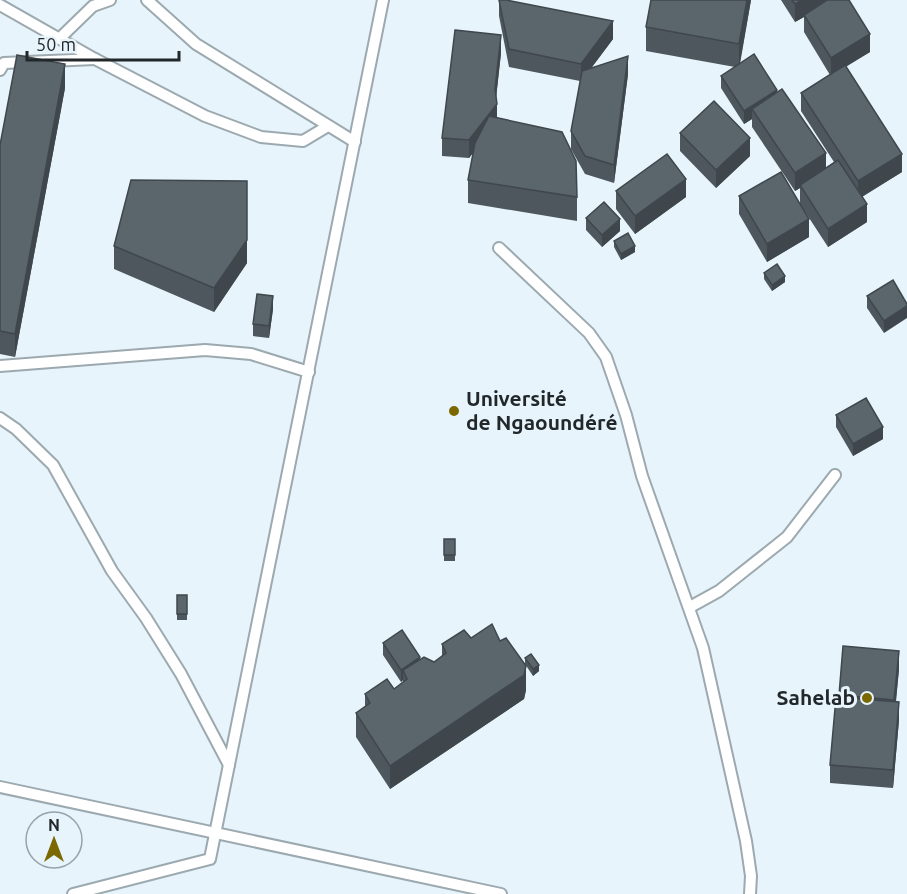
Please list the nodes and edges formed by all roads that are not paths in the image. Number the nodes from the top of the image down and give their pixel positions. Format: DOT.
graph roads {
  1 [pos="110,0"];
  2 [pos="147,0"];
  3 [pos="383,0"];
  4 [pos="0,5"];
  5 [pos="60,39"];
  6 [pos="95,59"];
  7 [pos="0,70"];
  8 [pos="328,126"];
  9 [pos="355,142"];
  10 [pos="499,248"];
  11 [pos="0,366"];
  12 [pos="309,372"];
  13 [pos="0,418"];
  14 [pos="835,475"];
  15 [pos="690,607"];
  16 [pos="229,765"];
  17 [pos="0,787"];
  18 [pos="216,834"];
  19 [pos="73,894"];
  20 [pos="501,894"];
  21 [pos="750,894"];
  1 -- 5 [label="lane"];
  2 -- 8 [label="lane"];
  3 -- 9 [label="lane"];
  4 -- 5 [label="lane"];
  5 -- 6 [label="lane"];
  6 -- 7 [label="lane"];
  6 -- 8 [label="lane"];
  8 -- 9 [label="lane"];
  9 -- 12 [label="lane"];
  10 -- 15 [label="lane"];
  11 -- 12 [label="lane"];
  12 -- 16 [label="lane"];
  13 -- 16 [label="lane"];
  14 -- 15 [label="lane"];
  15 -- 21 [label="lane"];
  16 -- 18 [label="lane"];
  17 -- 18 [label="lane"];
  18 -- 19 [label="lane"];
  18 -- 20 [label="lane"];
}
